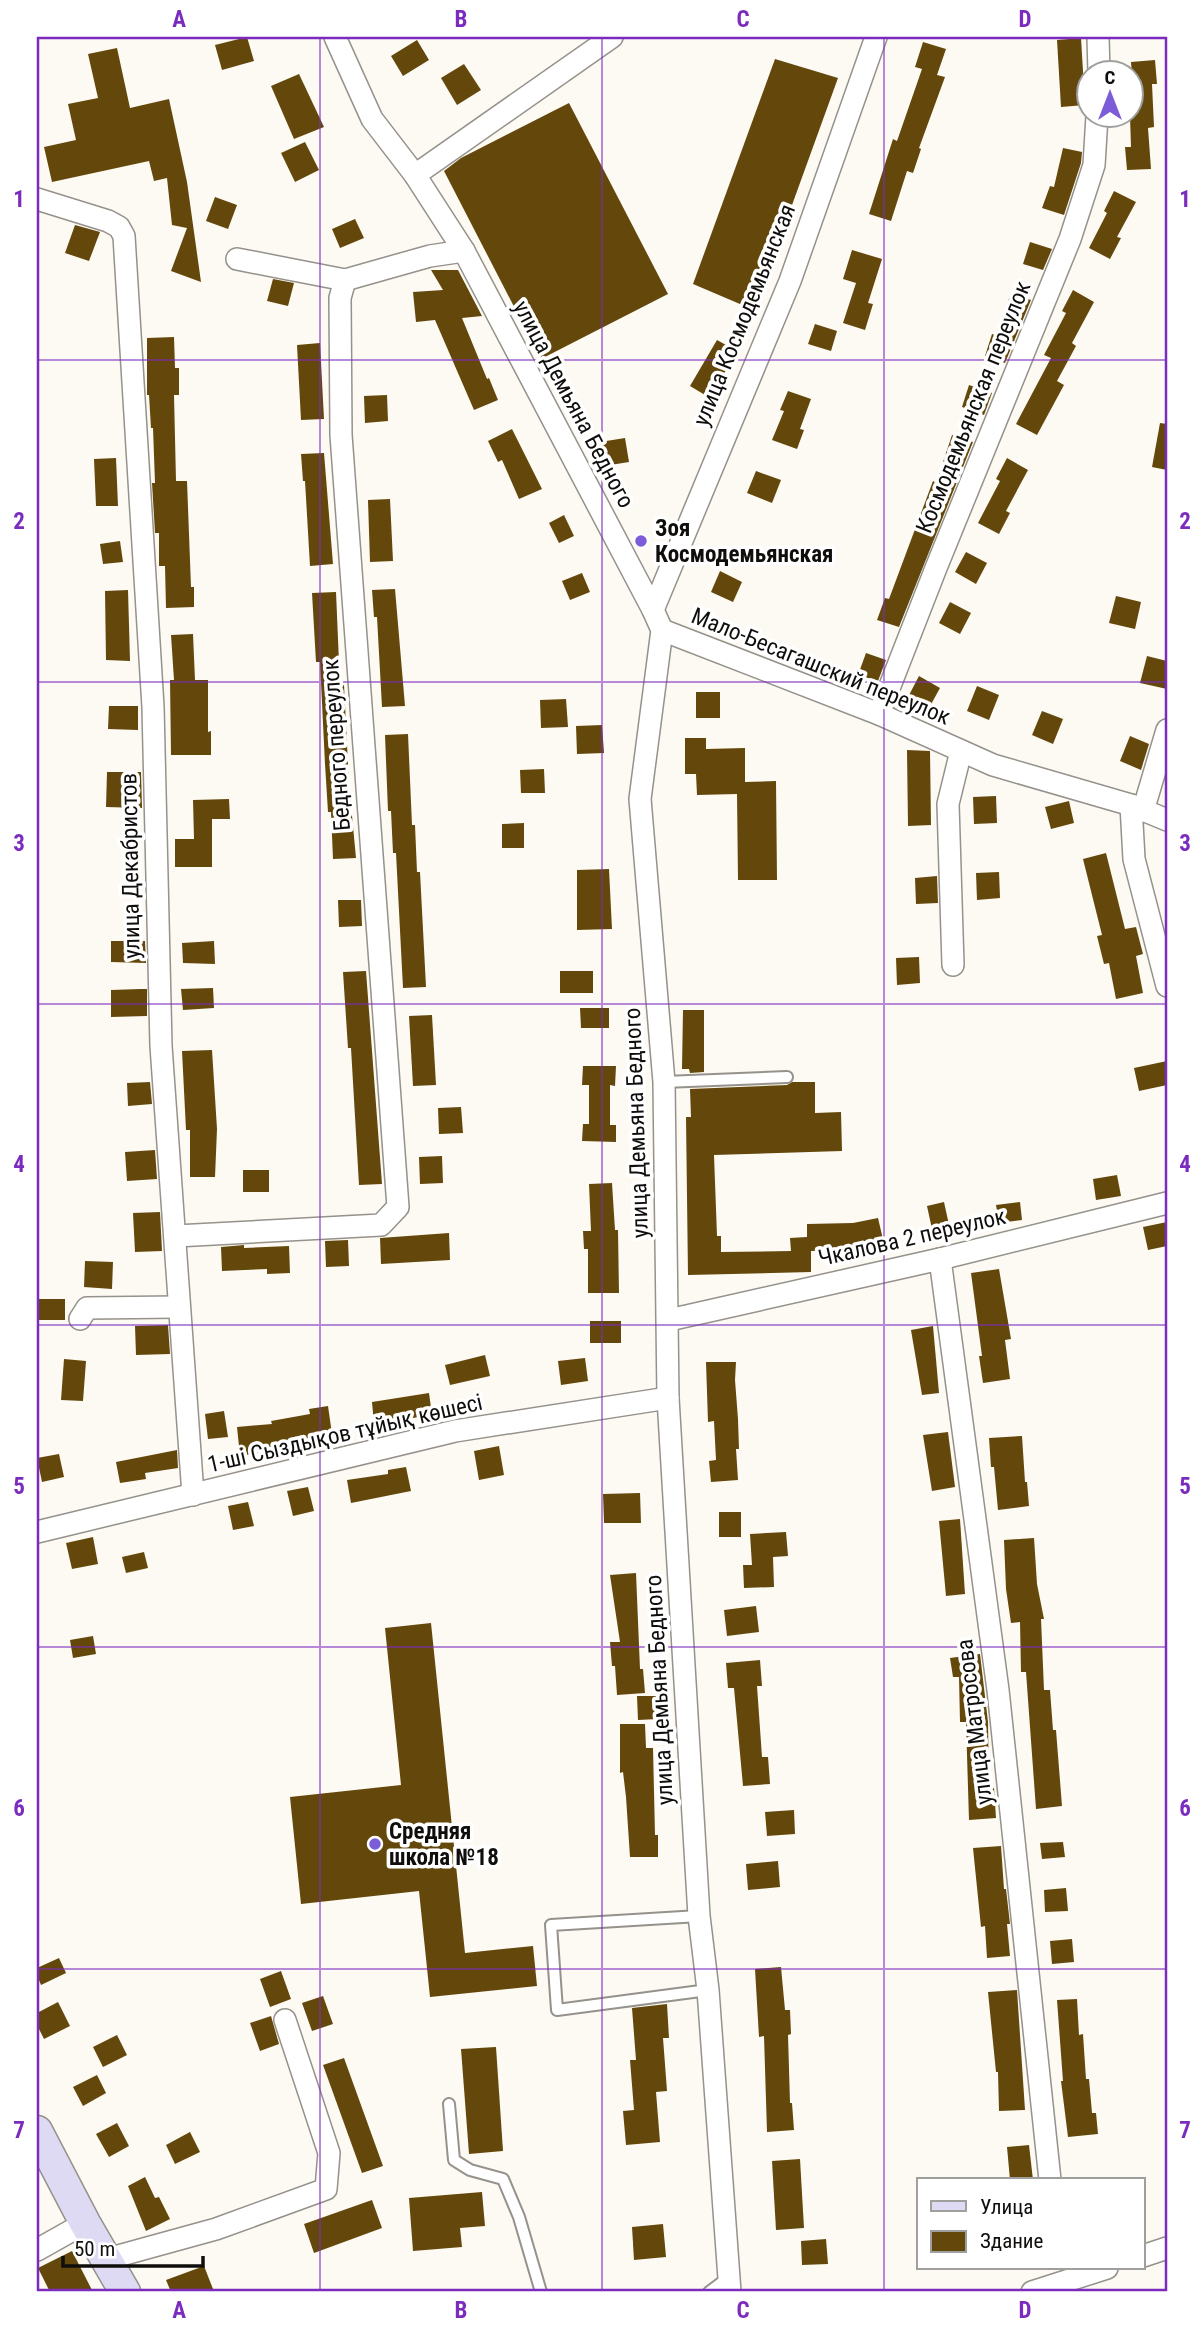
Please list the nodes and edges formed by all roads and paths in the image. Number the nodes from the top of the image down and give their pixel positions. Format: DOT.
graph roads {
  1 [pos="334,37"];
  2 [pos="612,37"];
  3 [pos="876,37"];
  4 [pos="1098,37"];
  5 [pos="1099,60"];
  6 [pos="1096,130"];
  7 [pos="415,175"];
  8 [pos="37,178"];
  9 [pos="39,199"];
  10 [pos="464,251"];
  11 [pos="237,258"];
  12 [pos="345,280"];
  13 [pos="653,610"];
  14 [pos="662,630"];
  15 [pos="880,714"];
  16 [pos="1167,730"];
  17 [pos="961,751"];
  18 [pos="1137,808"];
  19 [pos="1167,820"];
  20 [pos="953,965"];
  21 [pos="1167,986"];
  22 [pos="787,1077"];
  23 [pos="664,1082"];
  24 [pos="1167,1203"];
  25 [pos="176,1236"];
  26 [pos="940,1259"];
  27 [pos="179,1307"];
  28 [pos="80,1319"];
  29 [pos="669,1320"];
  30 [pos="668,1398"];
  31 [pos="193,1495"];
  32 [pos="37,1532"];
  33 [pos="699,1916"];
  34 [pos="708,1990"];
  35 [pos="285,2020"];
  36 [pos="449,2104"];
  37 [pos="37,2131"];
  38 [pos="1050,2178"];
  39 [pos="85,2223"];
  40 [pos="1167,2248"];
  41 [pos="37,2250"];
  42 [pos="1144,2256"];
  43 [pos="107,2259"];
  44 [pos="1100,2270"];
  45 [pos="1061,2281"];
  46 [pos="730,2285"];
  47 [pos="125,2292"];
  48 [pos="541,2292"];
  49 [pos="709,2292"];
  50 [pos="1032,2292"];
  1 -- 7 [label="street, улица Демьяна Бедного"];
  2 -- 7 [label="street"];
  3 -- 13 [label="street, улица Космодемьянская"];
  4 -- 5 [label="street"];
  6 -- 15 [label="street, Космодемьянская переулок"];
  7 -- 10 [label="street, улица Демьяна Бедного"];
  8 -- 9 [label="street"];
  9 -- 25 [label="street, улица Декабристов"];
  10 -- 12 [label="street"];
  10 -- 13 [label="street, улица Демьяна Бедного"];
  11 -- 12 [label="street"];
  12 -- 25 [label="street, Бедного переулок"];
  13 -- 14 [label="street, улица Демьяна Бедного"];
  14 -- 15 [label="street, Мало-Бесагашский переулок"];
  14 -- 23 [label="street, улица Демьяна Бедного"];
  15 -- 17 [label="street, Мало-Бесагашский переулок"];
  16 -- 18 [label="street"];
  17 -- 18 [label="street, Мало-Бесагашский переулок"];
  17 -- 20 [label="street, Мало-Бесагашский переулок"];
  18 -- 19 [label="street, Мало-Бесагашский переулок"];
  18 -- 21 [label="street"];
  22 -- 23 [label="lane"];
  23 -- 29 [label="street, улица Демьяна Бедного"];
  24 -- 26 [label="street, Чкалова 2 переулок"];
  25 -- 27 [label="street, улица Декабристов"];
  26 -- 29 [label="street, Чкалова 2 переулок"];
  26 -- 38 [label="street, улица Матросова"];
  27 -- 28 [label="street"];
  27 -- 31 [label="street, улица Декабристов"];
  29 -- 30 [label="street, улица Демьяна Бедного"];
  30 -- 31 [label="street, 1-ші Сыздықов тұйық көшесі"];
  30 -- 33 [label="street, улица Демьяна Бедного"];
  31 -- 32 [label="street, 1-ші Сыздықов тұйық көшесі"];
  33 -- 34 [label="street, улица Демьяна Бедного"];
  33 -- 34 [label="lane"];
  34 -- 46 [label="street, улица Демьяна Бедного"];
  35 -- 43 [label="street"];
  36 -- 48 [label="lane"];
  37 -- 39 [label="street"];
  39 -- 41 [label="street"];
  39 -- 43 [label="street"];
  40 -- 42 [label="street"];
  43 -- 47 [label="street"];
  44 -- 45 [label="street"];
  45 -- 50 [label="street"];
  46 -- 49 [label="lane"];
}
